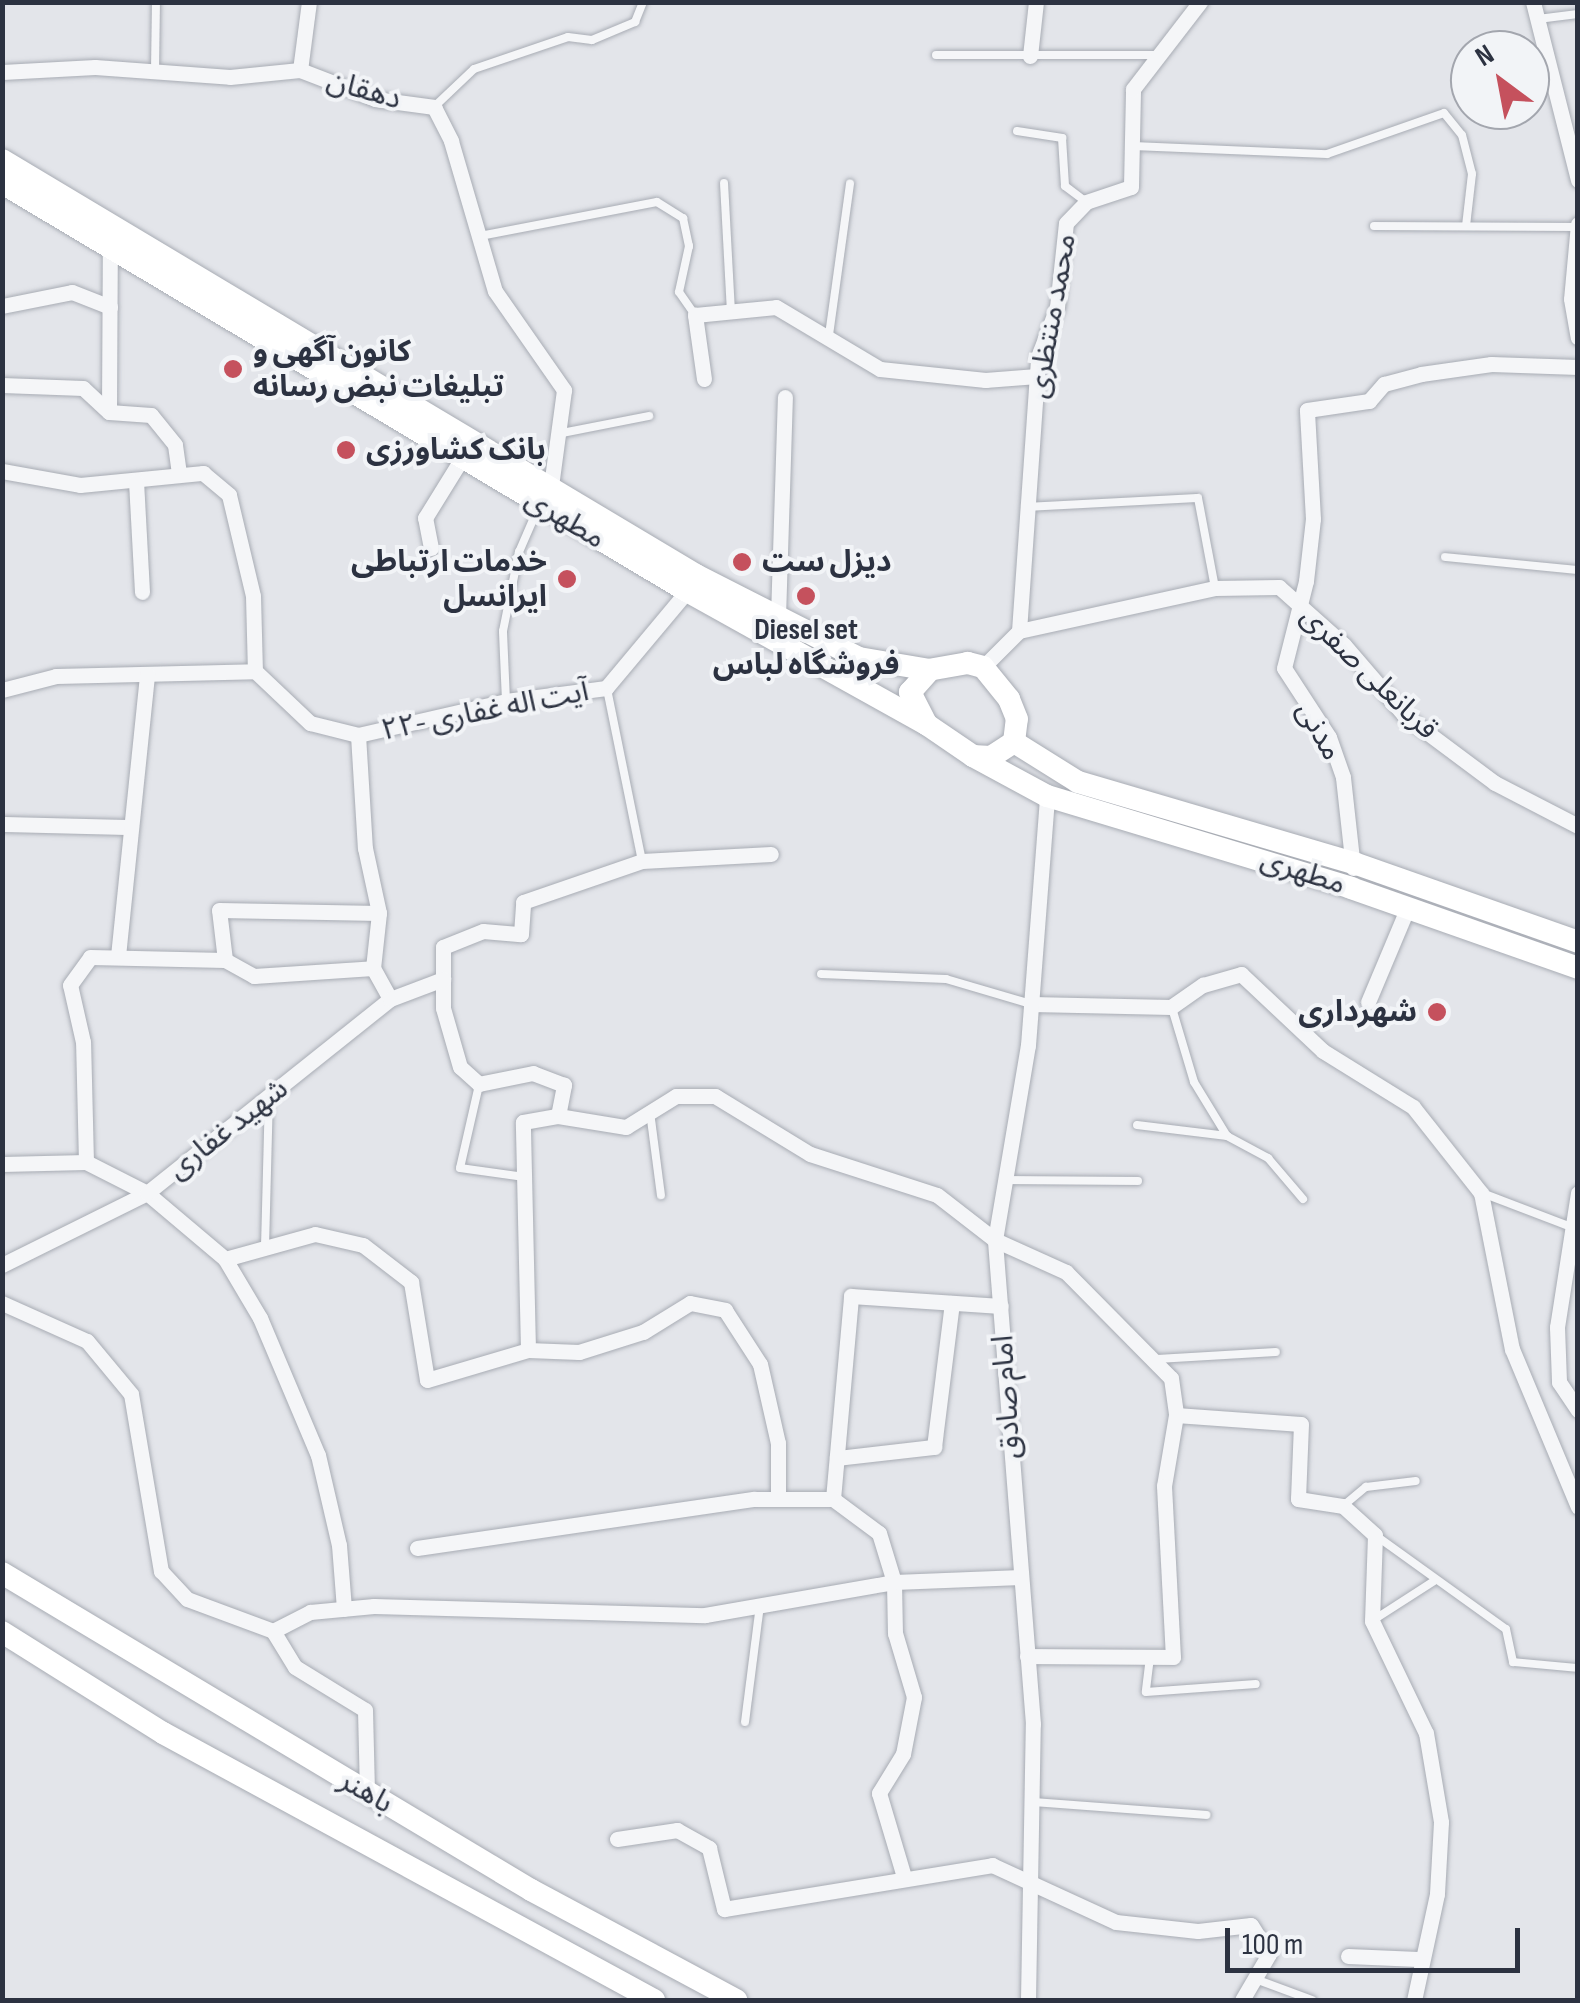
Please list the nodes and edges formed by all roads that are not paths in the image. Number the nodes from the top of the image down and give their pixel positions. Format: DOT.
graph roads {
  1 [pos="156,2"];
  2 [pos="309,2"];
  3 [pos="642,2"];
  4 [pos="1036,2"];
  5 [pos="1200,2"];
  6 [pos="1535,11"];
  7 [pos="1578,14"];
  8 [pos="936,55"];
  9 [pos="1159,55"];
  10 [pos="1030,56"];
  11 [pos="300,70"];
  12 [pos="2,72"];
  13 [pos="155,72"];
  14 [pos="434,107"];
  15 [pos="1016,130"];
  16 [pos="1132,146"];
  17 [pos="2,160"];
  18 [pos="1578,180"];
  19 [pos="724,183"];
  20 [pos="850,183"];
  21 [pos="2,184"];
  22 [pos="1086,202"];
  23 [pos="1374,226"];
  24 [pos="1466,226"];
  25 [pos="1577,226"];
  26 [pos="480,236"];
  27 [pos="110,248"];
  28 [pos="1574,299"];
  29 [pos="2,306"];
  30 [pos="110,307"];
  31 [pos="731,311"];
  32 [pos="695,315"];
  33 [pos="829,335"];
  34 [pos="1578,337"];
  35 [pos="1578,367"];
  36 [pos="1038,376"];
  37 [pos="704,379"];
  38 [pos="2,385"];
  39 [pos="785,396"];
  40 [pos="109,412"];
  41 [pos="649,416"];
  42 [pos="556,434"];
  43 [pos="462,458"];
  44 [pos="2,472"];
  45 [pos="179,474"];
  46 [pos="136,480"];
  47 [pos="546,495"];
  48 [pos="1024,507"];
  49 [pos="431,548"];
  50 [pos="1446,556"];
  51 [pos="1578,570"];
  52 [pos="1215,588"];
  53 [pos="687,590"];
  54 [pos="142,592"];
  55 [pos="1297,603"];
  56 [pos="778,617"];
  57 [pos="1019,632"];
  58 [pos="983,667"];
  59 [pos="930,670"];
  60 [pos="255,671"];
  61 [pos="147,674"];
  62 [pos="606,688"];
  63 [pos="2,690"];
  64 [pos="506,701"];
  65 [pos="926,724"];
  66 [pos="358,735"];
  67 [pos="1014,742"];
  68 [pos="973,756"];
  69 [pos="1058,770"];
  70 [pos="1046,796"];
  71 [pos="2,824"];
  72 [pos="1578,826"];
  73 [pos="129,827"];
  74 [pos="772,854"];
  75 [pos="642,861"];
  76 [pos="1354,863"];
  77 [pos="1351,888"];
  78 [pos="1408,908"];
  79 [pos="379,913"];
  80 [pos="1578,942"];
  81 [pos="118,956"];
  82 [pos="226,960"];
  83 [pos="373,968"];
  84 [pos="1578,968"];
  85 [pos="821,974"];
  86 [pos="443,979"];
  87 [pos="390,998"];
  88 [pos="1368,1002"];
  89 [pos="1031,1004"];
  90 [pos="1171,1006"];
  91 [pos="479,1084"];
  92 [pos="269,1094"];
  93 [pos="650,1112"];
  94 [pos="558,1116"];
  95 [pos="1137,1125"];
  96 [pos="1227,1136"];
  97 [pos="86,1162"];
  98 [pos="2,1164"];
  99 [pos="524,1177"];
  100 [pos="1004,1180"];
  101 [pos="1138,1180"];
  102 [pos="1482,1192"];
  103 [pos="148,1193"];
  104 [pos="1578,1194"];
  105 [pos="662,1195"];
  106 [pos="1302,1198"];
  107 [pos="1571,1227"];
  108 [pos="994,1240"];
  109 [pos="265,1248"];
  110 [pos="225,1259"];
  111 [pos="2,1266"];
  112 [pos="2,1303"];
  113 [pos="952,1303"];
  114 [pos="1002,1306"];
  115 [pos="528,1350"];
  116 [pos="1276,1352"];
  117 [pos="1157,1359"];
  118 [pos="1578,1410"];
  119 [pos="1176,1415"];
  120 [pos="837,1458"];
  121 [pos="1416,1481"];
  122 [pos="778,1499"];
  123 [pos="833,1499"];
  124 [pos="1343,1506"];
  125 [pos="1578,1507"];
  126 [pos="1375,1535"];
  127 [pos="417,1548"];
  128 [pos="2,1572"];
  129 [pos="1021,1577"];
  130 [pos="1434,1581"];
  131 [pos="894,1582"];
  132 [pos="760,1605"];
  133 [pos="344,1609"];
  134 [pos="1372,1620"];
  135 [pos="273,1631"];
  136 [pos="2,1632"];
  137 [pos="1027,1656"];
  138 [pos="1150,1657"];
  139 [pos="1578,1668"];
  140 [pos="1256,1684"];
  141 [pos="745,1722"];
  142 [pos="367,1793"];
  143 [pos="1034,1802"];
  144 [pos="1207,1815"];
  145 [pos="617,1838"];
  146 [pos="904,1877"];
  147 [pos="1035,1887"];
  148 [pos="1348,1956"];
  149 [pos="1418,1959"];
  150 [pos="1255,1979"];
  151 [pos="654,2000"];
  152 [pos="736,2000"];
  153 [pos="1028,2000"];
  154 [pos="1242,2000"];
  155 [pos="1312,2000"];
  156 [pos="1414,2000"];
  1 -- 13 [label="lane"];
  2 -- 11 [label="street"];
  3 -- 14 [label="lane"];
  4 -- 10 [label="street"];
  5 -- 9 [label="street, محمد منتظری"];
  6 -- 7 [label="lane"];
  6 -- 18 [label="street"];
  8 -- 10 [label="lane"];
  9 -- 10 [label="lane"];
  9 -- 16 [label="street, محمد منتظری"];
  11 -- 13 [label="street, دهقان"];
  11 -- 14 [label="street, دهقان"];
  12 -- 13 [label="street, دهقان"];
  14 -- 26 [label="street, دهقان"];
  15 -- 22 [label="lane"];
  16 -- 22 [label="street, محمد منتظری"];
  16 -- 24 [label="lane"];
  17 -- 47 [label="main road, مطهری"];
  19 -- 31 [label="lane"];
  20 -- 33 [label="lane"];
  21 -- 27 [label="main road, مطهری"];
  22 -- 36 [label="street, محمد منتظری"];
  23 -- 24 [label="lane"];
  24 -- 25 [label="lane"];
  25 -- 28 [label="street"];
  26 -- 32 [label="lane"];
  26 -- 42 [label="street, دهقان"];
  27 -- 30 [label="street"];
  27 -- 43 [label="main road, مطهری"];
  28 -- 34 [label="street"];
  29 -- 30 [label="street"];
  30 -- 40 [label="street"];
  31 -- 32 [label="street"];
  31 -- 33 [label="street"];
  32 -- 37 [label="street"];
  33 -- 36 [label="street"];
  35 -- 55 [label="street, مدنی"];
  36 -- 48 [label="street, محمد منتظری"];
  38 -- 40 [label="street"];
  39 -- 56 [label="street"];
  40 -- 45 [label="street"];
  41 -- 42 [label="lane"];
  42 -- 47 [label="street, دهقان"];
  43 -- 47 [label="main road, مطهری"];
  43 -- 49 [label="street"];
  44 -- 46 [label="street"];
  45 -- 46 [label="street"];
  45 -- 60 [label="street"];
  46 -- 54 [label="street"];
  47 -- 53 [label="main road, مطهری"];
  47 -- 56 [label="main road, مطهری"];
  47 -- 64 [label="lane"];
  48 -- 52 [label="lane"];
  48 -- 57 [label="street, محمد منتظری"];
  50 -- 51 [label="lane"];
  52 -- 55 [label="street, قربانعلی صفری"];
  52 -- 57 [label="street, قربانعلی صفری"];
  53 -- 62 [label="street, ۲۲- آیت اله غفاری"];
  53 -- 65 [label="main road, مطهری"];
  55 -- 72 [label="street, قربانعلی صفری"];
  55 -- 76 [label="street, مدنی"];
  56 -- 59 [label="main road, مطهری"];
  57 -- 58 [label="street"];
  58 -- 59 [label="main road"];
  58 -- 67 [label="main road"];
  59 -- 65 [label="main road"];
  60 -- 61 [label="street"];
  60 -- 66 [label="street, ۲۲- آیت اله غفاری"];
  61 -- 63 [label="street"];
  61 -- 73 [label="street"];
  62 -- 64 [label="street, ۲۲- آیت اله غفاری"];
  62 -- 75 [label="lane"];
  64 -- 66 [label="street, ۲۲- آیت اله غفاری"];
  65 -- 68 [label="main road"];
  66 -- 79 [label="street"];
  67 -- 68 [label="main road"];
  67 -- 69 [label="main road, مطهری"];
  68 -- 70 [label="main road, مطهری"];
  69 -- 70 [label="main road"];
  69 -- 76 [label="main road, مطهری"];
  70 -- 77 [label="main road, مطهری"];
  70 -- 89 [label="street, امام صادق"];
  71 -- 73 [label="street"];
  73 -- 81 [label="street"];
  74 -- 75 [label="street"];
  75 -- 86 [label="street"];
  76 -- 77 [label="street, مدنی"];
  76 -- 80 [label="main road, مطهری"];
  77 -- 78 [label="main road, مطهری"];
  78 -- 84 [label="main road, مطهری"];
  78 -- 88 [label="street"];
  79 -- 82 [label="street"];
  79 -- 83 [label="street"];
  81 -- 82 [label="street"];
  81 -- 97 [label="street"];
  82 -- 83 [label="street"];
  83 -- 87 [label="street"];
  85 -- 89 [label="lane"];
  86 -- 87 [label="street, شهید غفاری"];
  86 -- 91 [label="street"];
  87 -- 92 [label="street, شهید غفاری"];
  89 -- 90 [label="street"];
  89 -- 100 [label="street, امام صادق"];
  90 -- 96 [label="lane"];
  90 -- 102 [label="street"];
  91 -- 94 [label="street"];
  91 -- 99 [label="lane"];
  92 -- 103 [label="street, شهید غفاری"];
  92 -- 109 [label="lane"];
  93 -- 94 [label="street"];
  93 -- 105 [label="lane"];
  93 -- 108 [label="street"];
  94 -- 99 [label="street"];
  95 -- 96 [label="lane"];
  96 -- 106 [label="lane"];
  97 -- 98 [label="street"];
  97 -- 103 [label="street"];
  99 -- 115 [label="street"];
  100 -- 101 [label="lane"];
  100 -- 108 [label="street, امام صادق"];
  102 -- 107 [label="lane"];
  102 -- 125 [label="street"];
  103 -- 110 [label="street"];
  103 -- 111 [label="street, شهید غفاری"];
  104 -- 107 [label="street"];
  107 -- 118 [label="street"];
  108 -- 114 [label="street, امام صادق"];
  108 -- 117 [label="street"];
  109 -- 110 [label="street"];
  109 -- 115 [label="street"];
  110 -- 133 [label="street"];
  112 -- 135 [label="street"];
  113 -- 114 [label="street"];
  113 -- 120 [label="street"];
  113 -- 120 [label="street"];
  114 -- 129 [label="street, امام صادق"];
  115 -- 122 [label="street"];
  116 -- 117 [label="lane"];
  117 -- 119 [label="street"];
  119 -- 124 [label="street"];
  119 -- 138 [label="street"];
  120 -- 123 [label="street"];
  121 -- 124 [label="lane"];
  122 -- 123 [label="street"];
  122 -- 127 [label="street"];
  123 -- 131 [label="street"];
  124 -- 126 [label="street"];
  126 -- 130 [label="lane"];
  126 -- 134 [label="street"];
  128 -- 142 [label="main road, باهنر"];
  129 -- 131 [label="street"];
  129 -- 137 [label="street, امام صادق"];
  130 -- 134 [label="lane"];
  130 -- 139 [label="lane"];
  131 -- 132 [label="street"];
  131 -- 146 [label="street"];
  132 -- 133 [label="street"];
  132 -- 141 [label="lane"];
  133 -- 135 [label="street"];
  134 -- 149 [label="street"];
  135 -- 142 [label="street"];
  136 -- 151 [label="main road, باهنر"];
  137 -- 138 [label="street"];
  137 -- 143 [label="street, امام صادق"];
  138 -- 140 [label="lane"];
  142 -- 152 [label="main road, باهنر"];
  143 -- 144 [label="lane"];
  143 -- 147 [label="street, امام صادق"];
  145 -- 146 [label="street"];
  146 -- 147 [label="street"];
  147 -- 150 [label="street"];
  147 -- 153 [label="street, امام صادق"];
  148 -- 149 [label="street"];
  149 -- 156 [label="street"];
  150 -- 154 [label="street"];
  150 -- 155 [label="lane"];
}
